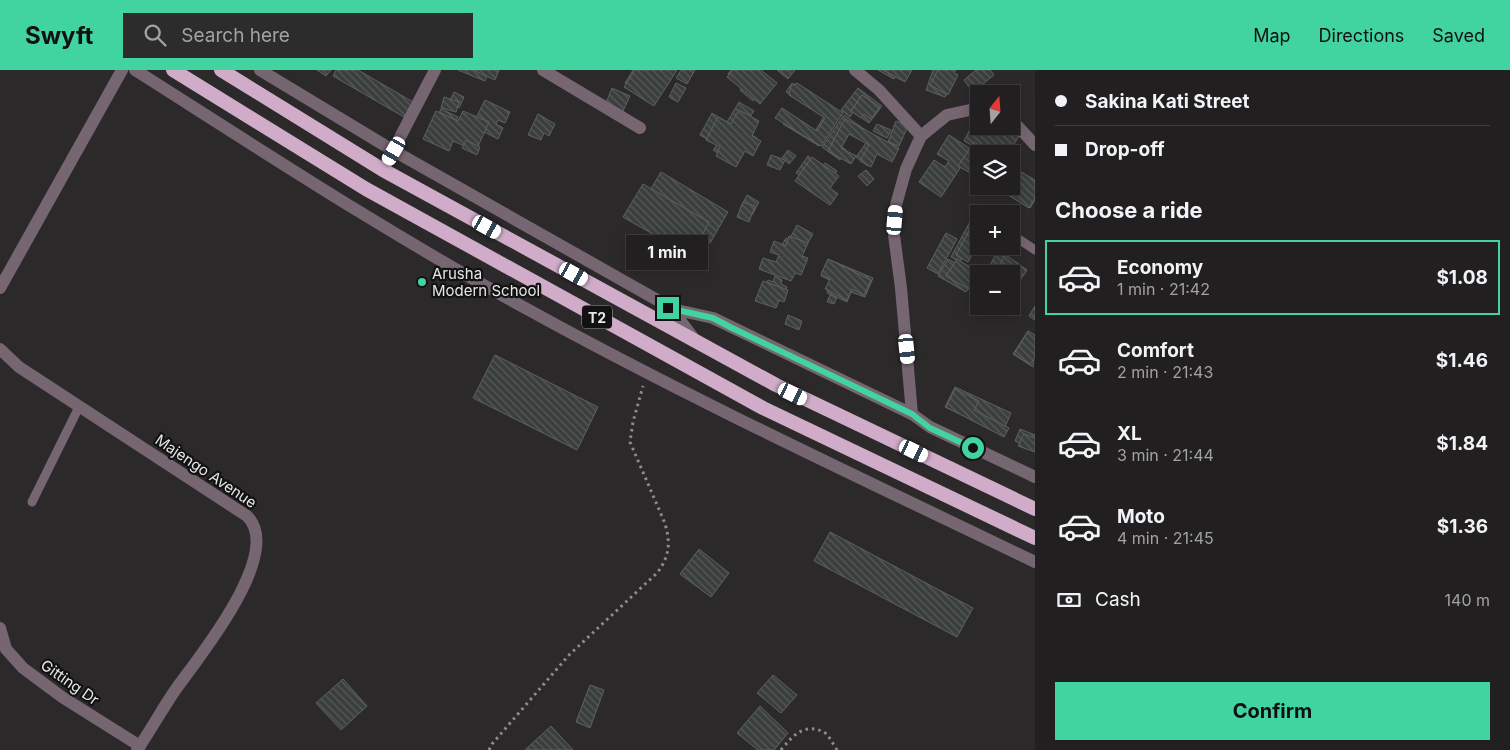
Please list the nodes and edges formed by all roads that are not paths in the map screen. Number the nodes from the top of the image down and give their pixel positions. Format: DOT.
graph roads {
  1 [pos="122,70"];
  2 [pos="135,70"];
  3 [pos="173,70"];
  4 [pos="221,70"];
  5 [pos="260,70"];
  6 [pos="435,70"];
  7 [pos="543,70"];
  8 [pos="855,70"];
  9 [pos="970,110"];
  10 [pos="640,128"];
  11 [pos="1020,129"];
  12 [pos="920,136"];
  13 [pos="1035,145"];
  14 [pos="394,151"];
  15 [pos="383,170"];
  16 [pos="1020,240"];
  17 [pos="1035,250"];
  18 [pos="0,288"];
  19 [pos="668,308"];
  20 [pos="695,340"];
  21 [pos="0,349"];
  22 [pos="79,406"];
  23 [pos="912,414"];
  24 [pos="1035,477"];
  25 [pos="32,502"];
  26 [pos="1035,509"];
  27 [pos="1035,538"];
  28 [pos="1035,562"];
  29 [pos="0,628"];
  30 [pos="138,748"];
  1 -- 18 [label="street"];
  2 -- 28 [label="street"];
  3 -- 27 [label="highway, T2"];
  4 -- 15 [label="highway, T2"];
  5 -- 14 [label="street"];
  6 -- 14 [label="street"];
  7 -- 10 [label="street"];
  8 -- 12 [label="street"];
  9 -- 12 [label="street"];
  11 -- 13 [label="street"];
  12 -- 23 [label="street"];
  14 -- 15 [label="street"];
  14 -- 19 [label="street"];
  15 -- 20 [label="highway, T2"];
  16 -- 17 [label="lane"];
  19 -- 20 [label="street"];
  19 -- 23 [label="street"];
  20 -- 26 [label="highway, T2"];
  21 -- 22 [label="street, Majengo Avenue"];
  22 -- 25 [label="lane"];
  22 -- 30 [label="street, Majengo Avenue"];
  23 -- 24 [label="street"];
  29 -- 30 [label="street, Gitting Dr"];
}
